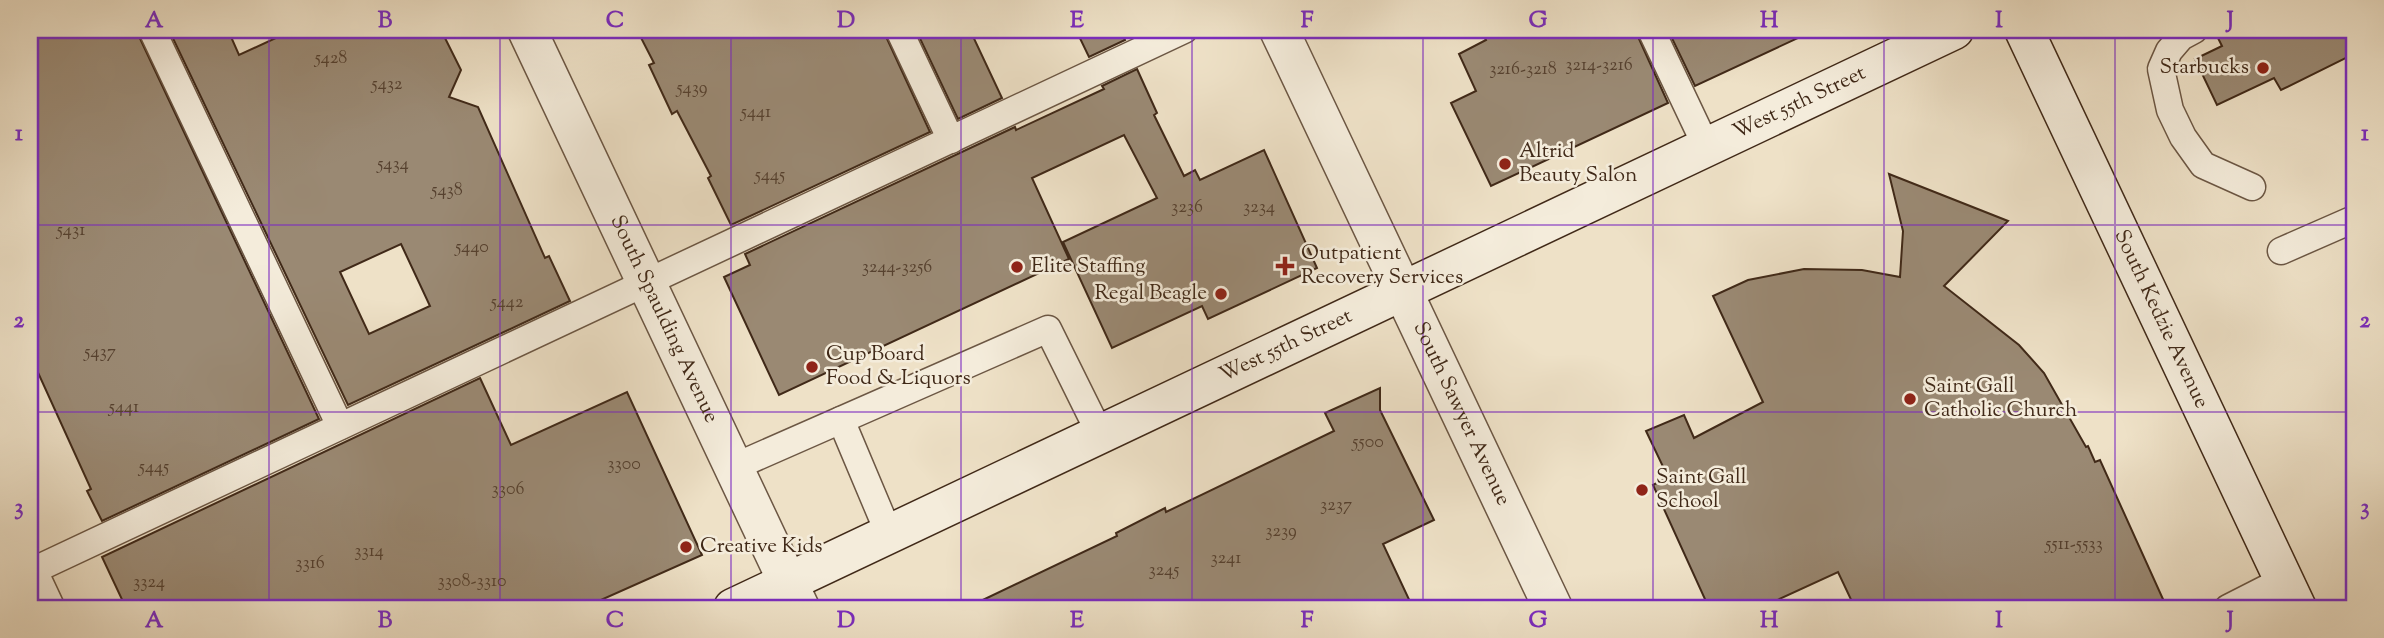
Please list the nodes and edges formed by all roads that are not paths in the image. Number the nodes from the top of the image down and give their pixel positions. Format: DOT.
graph roads {
  1 [pos="152,30"];
  2 [pos="527,30"];
  3 [pos="899,30"];
  4 [pos="1184,30"];
  5 [pos="1279,30"];
  6 [pos="1651,30"];
  7 [pos="1954,30"];
  8 [pos="2024,30"];
  9 [pos="2194,30"];
  10 [pos="951,139"];
  11 [pos="1706,146"];
  12 [pos="2252,187"];
  13 [pos="2354,219"];
  14 [pos="2281,251"];
  15 [pos="646,282"];
  16 [pos="1402,291"];
  17 [pos="841,420"];
  18 [pos="340,426"];
  19 [pos="1100,434"];
  20 [pos="734,467"];
  21 [pos="889,534"];
  22 [pos="30,574"];
  23 [pos="2290,594"];
  24 [pos="794,595"];
  25 [pos="1546,606"];
  26 [pos="45,608"];
  27 [pos="733,608"];
  28 [pos="2228,608"];
  1 -- 18 [label="lane"];
  2 -- 15 [label="main road, South Spaulding Avenue"];
  3 -- 10 [label="lane"];
  4 -- 10 [label="lane"];
  5 -- 16 [label="main road, South Sawyer Avenue"];
  6 -- 11 [label="lane"];
  7 -- 11 [label="main road, West 55th Street"];
  8 -- 23 [label="main road, South Kedzie Avenue"];
  9 -- 12 [label="lane"];
  10 -- 15 [label="lane"];
  11 -- 16 [label="main road, West 55th Street"];
  13 -- 14 [label="lane"];
  15 -- 18 [label="lane"];
  15 -- 20 [label="main road, South Spaulding Avenue"];
  16 -- 19 [label="main road, West 55th Street"];
  16 -- 25 [label="main road, South Sawyer Avenue"];
  17 -- 19 [label="lane"];
  17 -- 20 [label="lane"];
  17 -- 21 [label="lane"];
  18 -- 22 [label="lane"];
  19 -- 21 [label="main road, West 55th Street"];
  20 -- 24 [label="main road, South Spaulding Avenue"];
  21 -- 24 [label="main road, West 55th Street"];
  22 -- 26 [label="main road"];
  23 -- 28 [label="lane"];
  24 -- 27 [label="main road, West 55th Street"];
}
